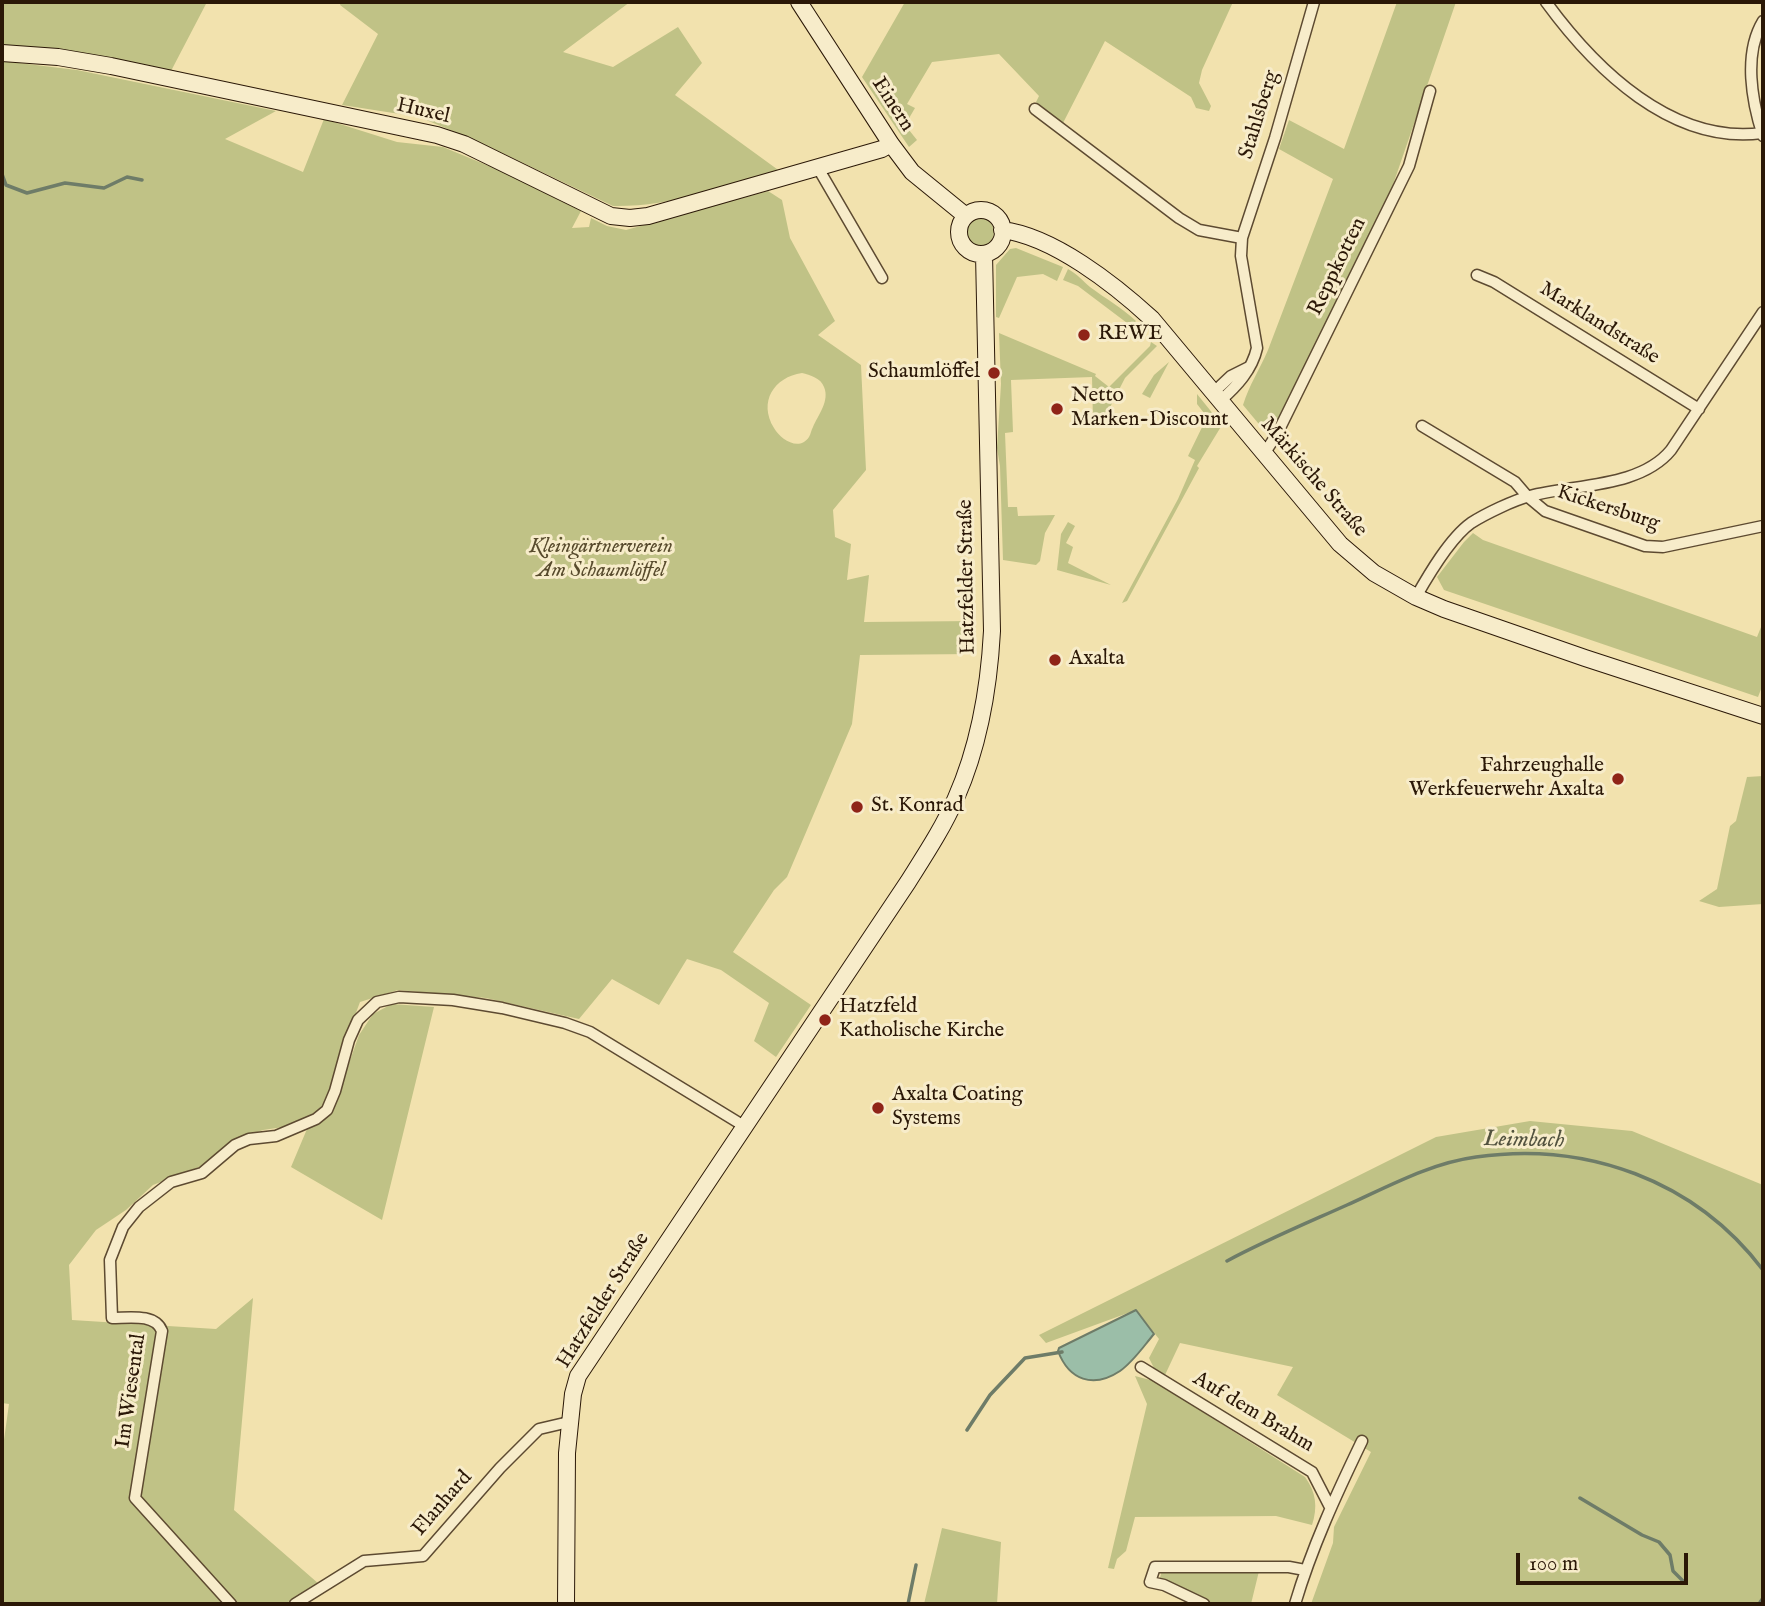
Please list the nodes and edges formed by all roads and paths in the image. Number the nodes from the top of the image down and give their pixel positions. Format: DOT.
graph roads {
  1 [pos="799,2"];
  2 [pos="1314,2"];
  3 [pos="1546,2"];
  4 [pos="1763,21"];
  5 [pos="2,53"];
  6 [pos="1430,91"];
  7 [pos="1035,109"];
  8 [pos="1763,135"];
  9 [pos="891,144"];
  10 [pos="818,168"];
  11 [pos="966,216"];
  12 [pos="1002,230"];
  13 [pos="1242,238"];
  14 [pos="984,254"];
  15 [pos="1477,275"];
  16 [pos="882,278"];
  17 [pos="1763,312"];
  18 [pos="1217,396"];
  19 [pos="1699,409"];
  20 [pos="1422,426"];
  21 [pos="1264,454"];
  22 [pos="1527,496"];
  23 [pos="1763,526"];
  24 [pos="1416,597"];
  25 [pos="1763,716"];
  26 [pos="744,1126"];
  27 [pos="1141,1367"];
  28 [pos="569,1422"];
  29 [pos="1362,1441"];
  30 [pos="1330,1507"];
  31 [pos="1305,1570"];
  32 [pos="231,1604"];
  33 [pos="295,1604"];
  34 [pos="566,1604"];
  35 [pos="1204,1604"];
  36 [pos="1295,1604"];
  1 -- 9 [label="main road, Einern"];
  2 -- 13 [label="street, Stahlsberg"];
  3 -- 8 [label="street"];
  4 -- 8 [label="street"];
  5 -- 10 [label="main road, Huxel"];
  6 -- 21 [label="street, Reppkotten"];
  7 -- 13 [label="street"];
  9 -- 10 [label="main road, Huxel"];
  9 -- 11 [label="main road, Einern"];
  10 -- 16 [label="street"];
  11 -- 12 [label="main road"];
  11 -- 14 [label="main road"];
  12 -- 14 [label="main road"];
  12 -- 18 [label="main road, Märkische Straße"];
  13 -- 18 [label="street, Stahlsberg"];
  14 -- 26 [label="main road, Hatzfelder Straße"];
  15 -- 19 [label="street, Marklandstraße"];
  17 -- 19 [label="street"];
  18 -- 21 [label="main road, Märkische Straße"];
  19 -- 22 [label="street"];
  20 -- 22 [label="street"];
  21 -- 24 [label="main road, Märkische Straße"];
  22 -- 23 [label="street, Kickersburg"];
  22 -- 24 [label="street"];
  24 -- 25 [label="main road, Märkische Straße"];
  26 -- 28 [label="main road, Hatzfelder Straße"];
  26 -- 32 [label="street, Im Wiesental"];
  27 -- 30 [label="street, Auf dem Brahm"];
  28 -- 33 [label="street, Flanhard"];
  28 -- 34 [label="main road, Hatzfelder Straße"];
  29 -- 30 [label="street"];
  30 -- 31 [label="street"];
  31 -- 35 [label="street"];
  31 -- 36 [label="street"];
}
